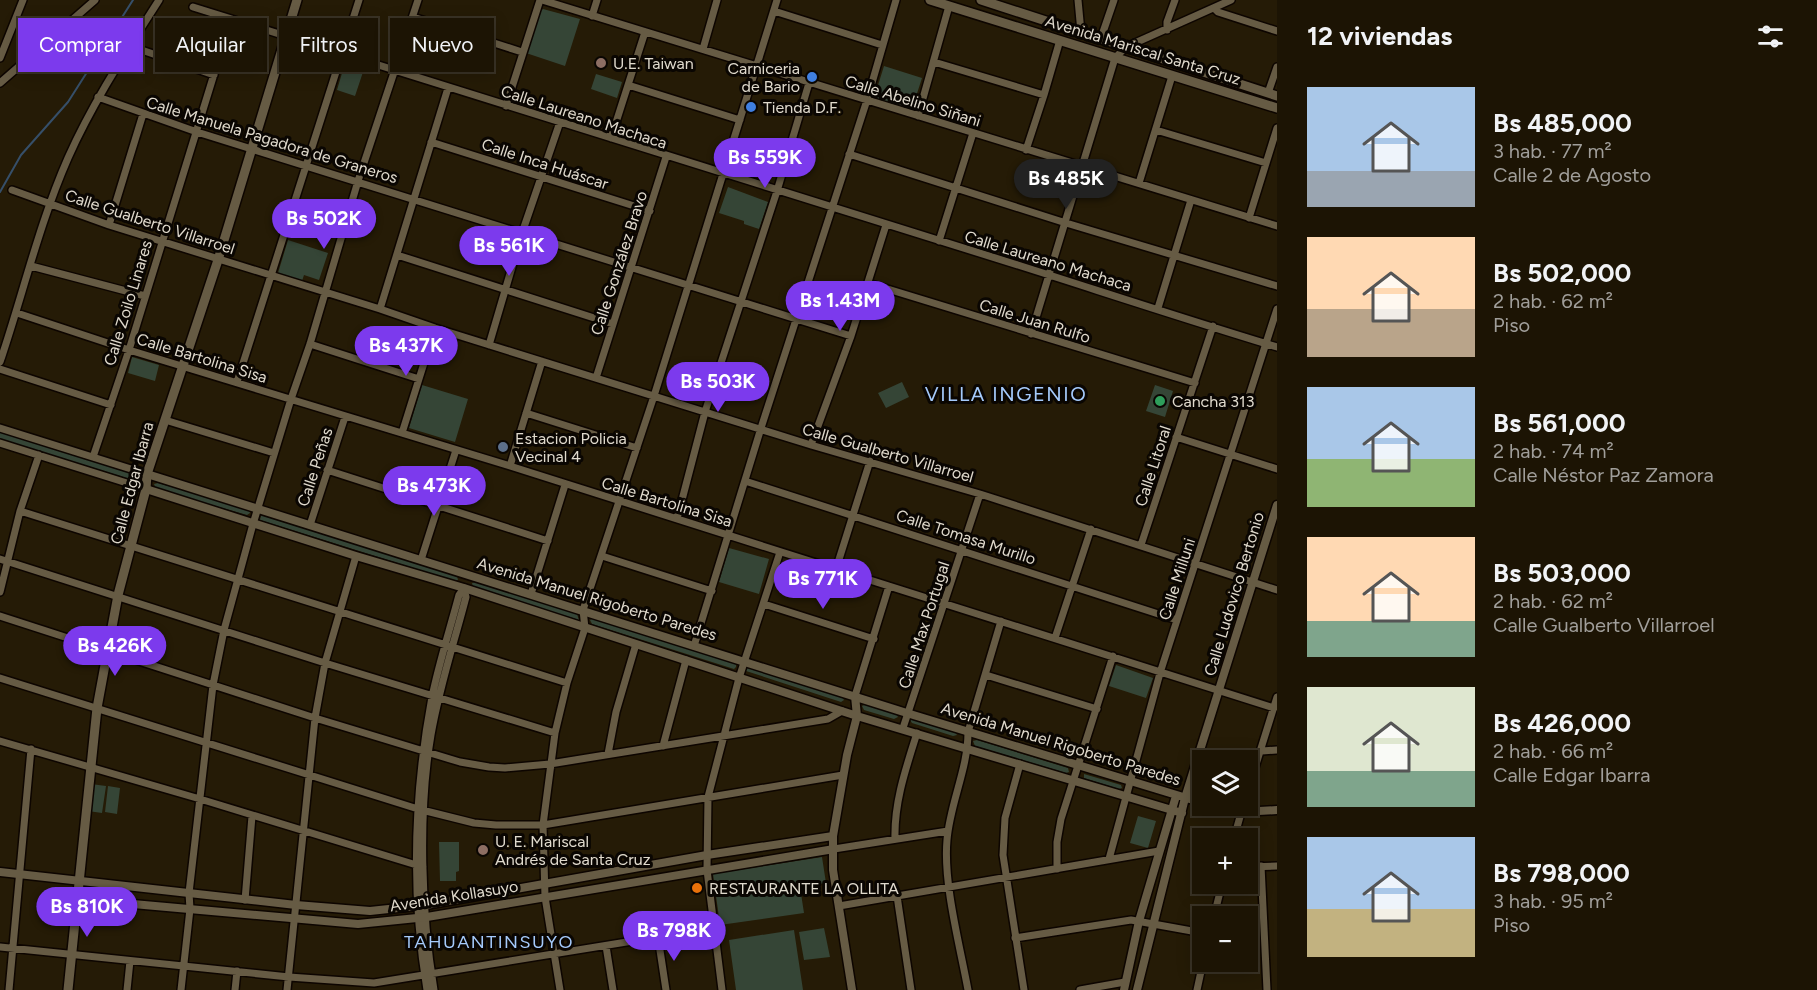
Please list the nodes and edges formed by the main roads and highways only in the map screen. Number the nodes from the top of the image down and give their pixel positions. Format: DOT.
graph roads {
  1 [pos="297,0"];
  2 [pos="930,0"];
  3 [pos="987,1"];
  4 [pos="1273,94"];
  5 [pos="1277,108"];
  6 [pos="68,990"];
  1 -- 6 [label="main road, Calle Edgar Ibarra"];
  2 -- 5 [label="main road, Avenida Mariscal Santa Cruz"];
  3 -- 4 [label="main road, Avenida Mariscal Santa Cruz"];
}
